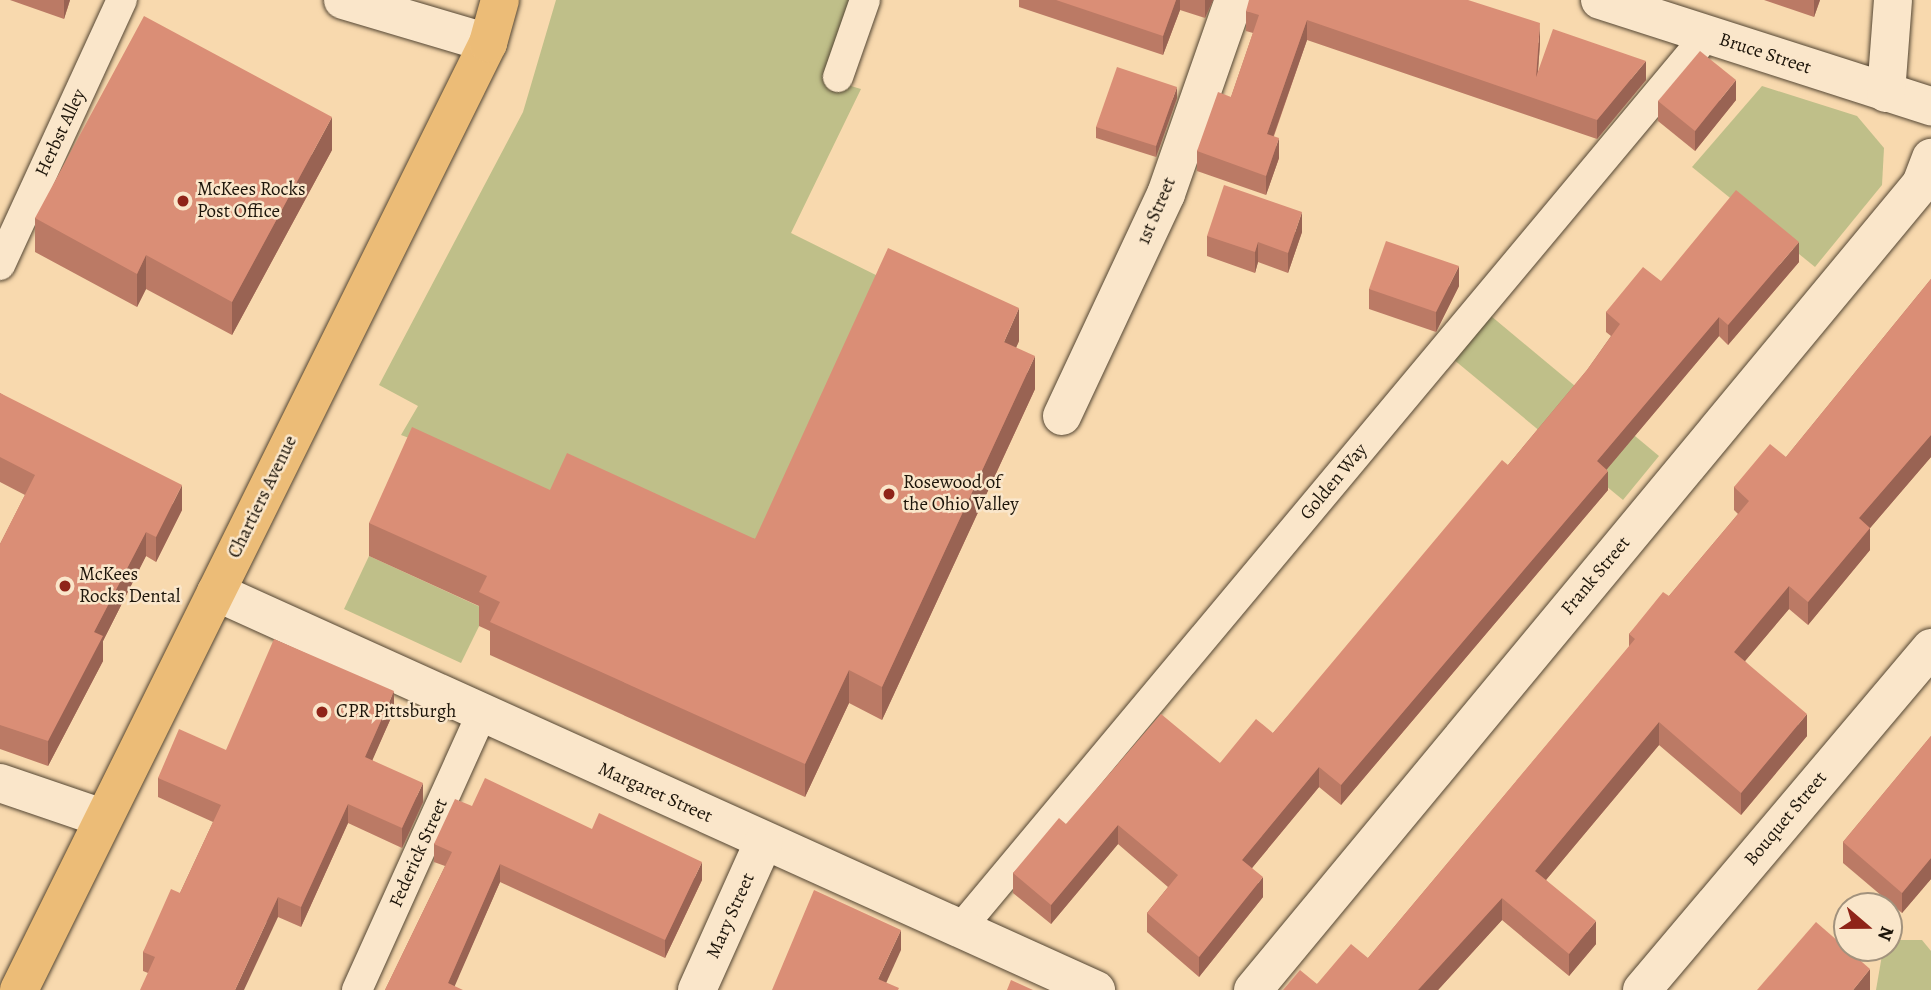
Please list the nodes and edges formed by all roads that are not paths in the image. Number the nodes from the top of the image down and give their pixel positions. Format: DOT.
graph roads {
  1 [pos="122,0"];
  2 [pos="343,0"];
  3 [pos="500,0"];
  4 [pos="865,0"];
  5 [pos="1234,0"];
  6 [pos="1600,0"];
  7 [pos="1893,0"];
  8 [pos="1707,35"];
  9 [pos="488,43"];
  10 [pos="838,77"];
  11 [pos="1886,93"];
  12 [pos="1931,106"];
  13 [pos="1931,158"];
  14 [pos="0,265"];
  15 [pos="1062,415"];
  16 [pos="216,592"];
  17 [pos="1931,648"];
  18 [pos="481,716"];
  19 [pos="0,783"];
  20 [pos="100,817"];
  21 [pos="764,841"];
  22 [pos="960,929"];
  23 [pos="19,990"];
  24 [pos="357,990"];
  25 [pos="697,990"];
  26 [pos="1096,990"];
  27 [pos="1253,990"];
  28 [pos="1642,990"];
  1 -- 14 [label="lane, Herbst Alley"];
  2 -- 9 [label="street"];
  3 -- 9 [label="main road, Chartiers Avenue"];
  4 -- 10 [label="lane"];
  5 -- 15 [label="street, 1st Street"];
  6 -- 8 [label="street, Bruce Street"];
  7 -- 11 [label="street"];
  8 -- 11 [label="street, Bruce Street"];
  8 -- 22 [label="lane, Golden Way"];
  9 -- 16 [label="main road, Chartiers Avenue"];
  11 -- 12 [label="street, Bruce Street"];
  13 -- 27 [label="street, Frank Street"];
  16 -- 18 [label="street, Margaret Street"];
  16 -- 20 [label="main road, Chartiers Avenue"];
  17 -- 28 [label="street, Bouquet Street"];
  18 -- 21 [label="street, Margaret Street"];
  18 -- 24 [label="lane, Federick Street"];
  19 -- 20 [label="street"];
  20 -- 23 [label="main road, Chartiers Avenue"];
  21 -- 22 [label="street, Margaret Street"];
  21 -- 25 [label="street, Mary Street"];
  22 -- 26 [label="street, Margaret Street"];
}
